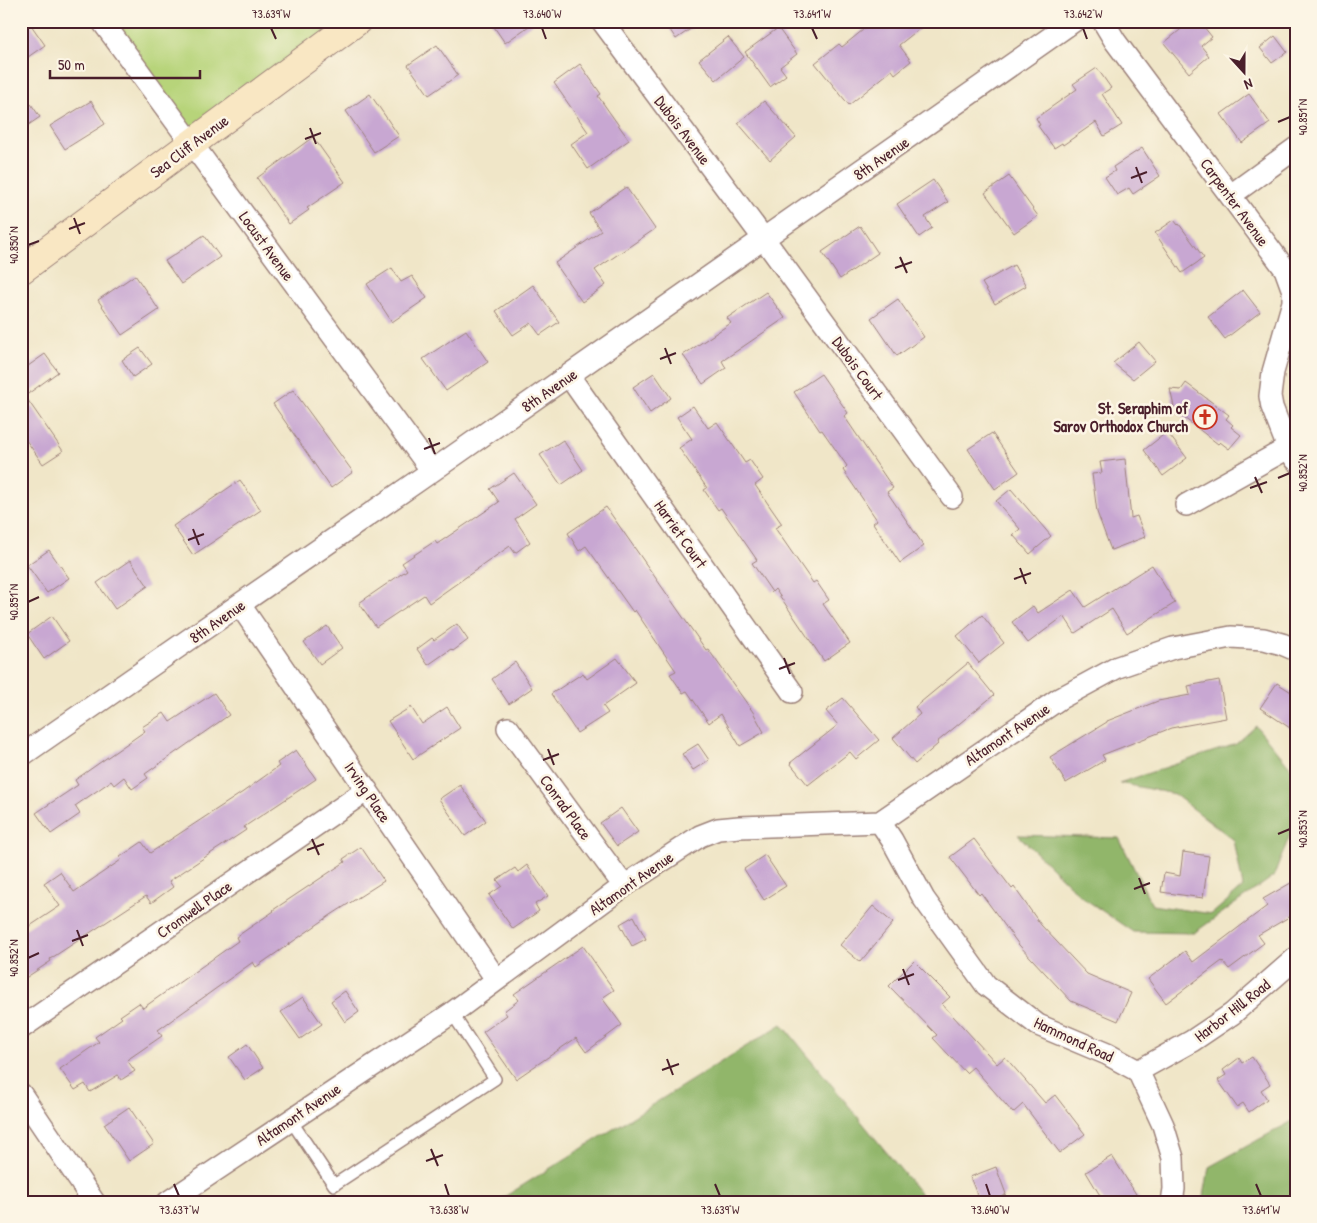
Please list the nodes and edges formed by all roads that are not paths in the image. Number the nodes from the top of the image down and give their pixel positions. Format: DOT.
graph roads {
  1 [pos="102,21"];
  2 [pos="357,21"];
  3 [pos="602,21"];
  4 [pos="1074,21"];
  5 [pos="1103,21"];
  6 [pos="192,144"];
  7 [pos="1296,148"];
  8 [pos="1231,195"];
  9 [pos="764,239"];
  10 [pos="21,270"];
  11 [pos="569,376"];
  12 [pos="1292,454"];
  13 [pos="432,472"];
  14 [pos="952,497"];
  15 [pos="1186,505"];
  16 [pos="240,606"];
  17 [pos="1296,650"];
  18 [pos="792,692"];
  19 [pos="508,728"];
  20 [pos="21,756"];
  21 [pos="367,790"];
  22 [pos="880,822"];
  23 [pos="624,886"];
  24 [pos="1296,958"];
  25 [pos="496,979"];
  26 [pos="452,1013"];
  27 [pos="21,1028"];
  28 [pos="1138,1071"];
  29 [pos="21,1094"];
  30 [pos="290,1119"];
  31 [pos="94,1202"];
  32 [pos="168,1202"];
  33 [pos="1172,1202"];
  1 -- 6 [label="street, Locust Avenue"];
  2 -- 6 [label="street, Sea Cliff Avenue"];
  3 -- 9 [label="street, Dubois Avenue"];
  4 -- 9 [label="street, 8th Avenue"];
  5 -- 8 [label="street, Carpenter Avenue"];
  6 -- 10 [label="street, Sea Cliff Avenue"];
  6 -- 13 [label="street, Locust Avenue"];
  7 -- 8 [label="street"];
  8 -- 12 [label="street, Carpenter Avenue"];
  9 -- 11 [label="street, 8th Avenue"];
  9 -- 14 [label="street, Dubois Court"];
  11 -- 13 [label="street, 8th Avenue"];
  11 -- 18 [label="street, Harriet Court"];
  12 -- 15 [label="street"];
  13 -- 16 [label="street, 8th Avenue"];
  16 -- 20 [label="street, 8th Avenue"];
  16 -- 21 [label="street, Irving Place"];
  17 -- 22 [label="street, Altamont Avenue"];
  19 -- 23 [label="street, Conrad Place"];
  21 -- 25 [label="street, Irving Place"];
  21 -- 27 [label="street, Cromwell Place"];
  22 -- 23 [label="street, Altamont Avenue"];
  22 -- 28 [label="street, Hammond Road"];
  23 -- 25 [label="street, Altamont Avenue"];
  24 -- 28 [label="street, Harbor Hill Road"];
  25 -- 26 [label="street, Altamont Avenue"];
  26 -- 30 [label="street, Altamont Avenue"];
  26 -- 30 [label="lane"];
  28 -- 33 [label="street"];
  29 -- 31 [label="street"];
  30 -- 32 [label="street, Altamont Avenue"];
}
